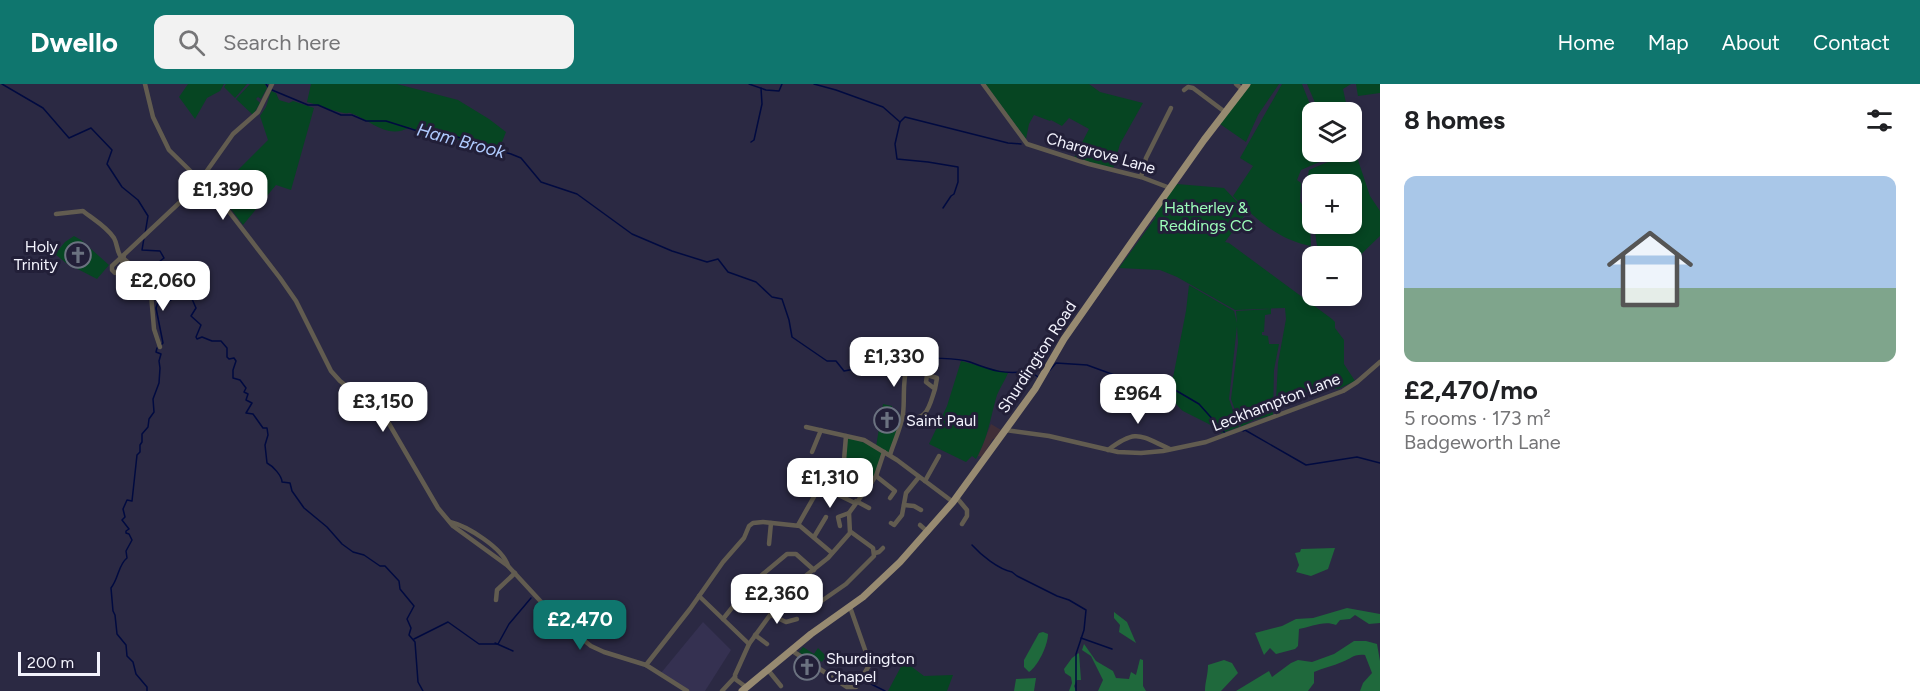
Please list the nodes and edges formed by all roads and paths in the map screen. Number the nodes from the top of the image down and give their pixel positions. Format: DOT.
graph roads {
  1 [pos="145,84"];
  2 [pos="272,84"];
  3 [pos="983,84"];
  4 [pos="1236,84"];
  5 [pos="1245,87"];
  6 [pos="1184,90"];
  7 [pos="1171,108"];
  8 [pos="1225,112"];
  9 [pos="1141,177"];
  10 [pos="200,181"];
  11 [pos="1170,188"];
  12 [pos="56,214"];
  13 [pos="123,257"];
  14 [pos="159,345"];
  15 [pos="1380,362"];
  16 [pos="907,367"];
  17 [pos="935,389"];
  18 [pos="903,416"];
  19 [pos="806,427"];
  20 [pos="821,430"];
  21 [pos="1005,430"];
  22 [pos="846,436"];
  23 [pos="1125,438"];
  24 [pos="1108,450"];
  25 [pos="1172,450"];
  26 [pos="812,452"];
  27 [pos="1128,452"];
  28 [pos="887,454"];
  29 [pos="939,456"];
  30 [pos="844,460"];
  31 [pos="824,469"];
  32 [pos="803,471"];
  33 [pos="876,476"];
  34 [pos="919,477"];
  35 [pos="924,481"];
  36 [pos="872,482"];
  37 [pos="815,495"];
  38 [pos="890,498"];
  39 [pos="955,500"];
  40 [pos="856,502"];
  41 [pos="904,505"];
  42 [pos="869,508"];
  43 [pos="921,510"];
  44 [pos="849,513"];
  45 [pos="826,517"];
  46 [pos="771,523"];
  47 [pos="962,524"];
  48 [pos="798,525"];
  49 [pos="894,525"];
  50 [pos="920,525"];
  51 [pos="840,526"];
  52 [pos="851,529"];
  53 [pos="928,532"];
  54 [pos="814,537"];
  55 [pos="769,544"];
  56 [pos="883,548"];
  57 [pos="832,553"];
  58 [pos="875,553"];
  59 [pos="814,570"];
  60 [pos="515,573"];
  61 [pos="699,596"];
  62 [pos="496,600"];
  63 [pos="850,607"];
  64 [pos="810,609"];
  65 [pos="771,615"];
  66 [pos="723,619"];
  67 [pos="797,619"];
  68 [pos="755,635"];
  69 [pos="749,644"];
  70 [pos="767,644"];
  71 [pos="791,650"];
  72 [pos="646,664"];
  73 [pos="767,669"];
  74 [pos="735,677"];
  75 [pos="781,686"];
  76 [pos="744,689"];
  77 [pos="687,691"];
  78 [pos="722,691"];
  1 -- 10 [label="street"];
  2 -- 10 [label="street"];
  3 -- 9 [label="street, Chargrove Lane"];
  4 -- 5 [label="street"];
  5 -- 8 [label="main road, Shurdington Road"];
  6 -- 8 [label="street"];
  7 -- 9 [label="street"];
  8 -- 11 [label="main road, Shurdington Road"];
  9 -- 11 [label="street, Chargrove Lane"];
  10 -- 13 [label="street"];
  10 -- 60 [label="street"];
  11 -- 21 [label="main road, Shurdington Road"];
  12 -- 13 [label="street"];
  13 -- 14 [label="street"];
  15 -- 25 [label="street, Leckhampton Lane"];
  16 -- 18 [label="street"];
  17 -- 18 [label="street"];
  18 -- 28 [label="street"];
  19 -- 20 [label="street"];
  20 -- 22 [label="street"];
  20 -- 26 [label="street"];
  21 -- 24 [label="street, Leckhampton Lane"];
  21 -- 39 [label="main road, Shurdington Road"];
  22 -- 28 [label="street"];
  22 -- 30 [label="street"];
  23 -- 24 [label="street"];
  23 -- 25 [label="street"];
  23 -- 27 [label="street"];
  24 -- 27 [label="street, Leckhampton Lane"];
  25 -- 27 [label="street, Leckhampton Lane"];
  28 -- 33 [label="street"];
  28 -- 34 [label="street"];
  29 -- 35 [label="street"];
  30 -- 31 [label="street"];
  30 -- 36 [label="street"];
  32 -- 37 [label="street"];
  33 -- 36 [label="street"];
  33 -- 38 [label="street"];
  34 -- 35 [label="street"];
  34 -- 41 [label="street"];
  35 -- 39 [label="street"];
  36 -- 40 [label="street"];
  37 -- 40 [label="street"];
  37 -- 48 [label="street"];
  39 -- 47 [label="street"];
  39 -- 53 [label="main road, Shurdington Road"];
  40 -- 42 [label="street"];
  40 -- 44 [label="street"];
  41 -- 43 [label="street"];
  41 -- 49 [label="street"];
  44 -- 51 [label="street"];
  44 -- 52 [label="street"];
  45 -- 54 [label="street"];
  46 -- 48 [label="street"];
  46 -- 55 [label="street"];
  46 -- 61 [label="street"];
  48 -- 54 [label="street"];
  50 -- 53 [label="street"];
  52 -- 57 [label="street"];
  52 -- 58 [label="street"];
  53 -- 63 [label="main road, Shurdington Road"];
  54 -- 57 [label="street"];
  56 -- 58 [label="street"];
  57 -- 59 [label="street"];
  58 -- 64 [label="street"];
  59 -- 65 [label="street"];
  59 -- 66 [label="street"];
  60 -- 62 [label="street"];
  60 -- 72 [label="street"];
  61 -- 66 [label="street"];
  61 -- 72 [label="street"];
  63 -- 71 [label="main road, Shurdington Road"];
  63 -- 71 [label="street"];
  65 -- 67 [label="street"];
  65 -- 68 [label="street"];
  66 -- 69 [label="street"];
  68 -- 69 [label="street"];
  68 -- 70 [label="street"];
  69 -- 74 [label="street"];
  71 -- 73 [label="main road, Shurdington Road"];
  72 -- 77 [label="street"];
  73 -- 75 [label="street"];
  73 -- 76 [label="main road, Shurdington Road"];
  74 -- 76 [label="street"];
  74 -- 78 [label="street"];
}
